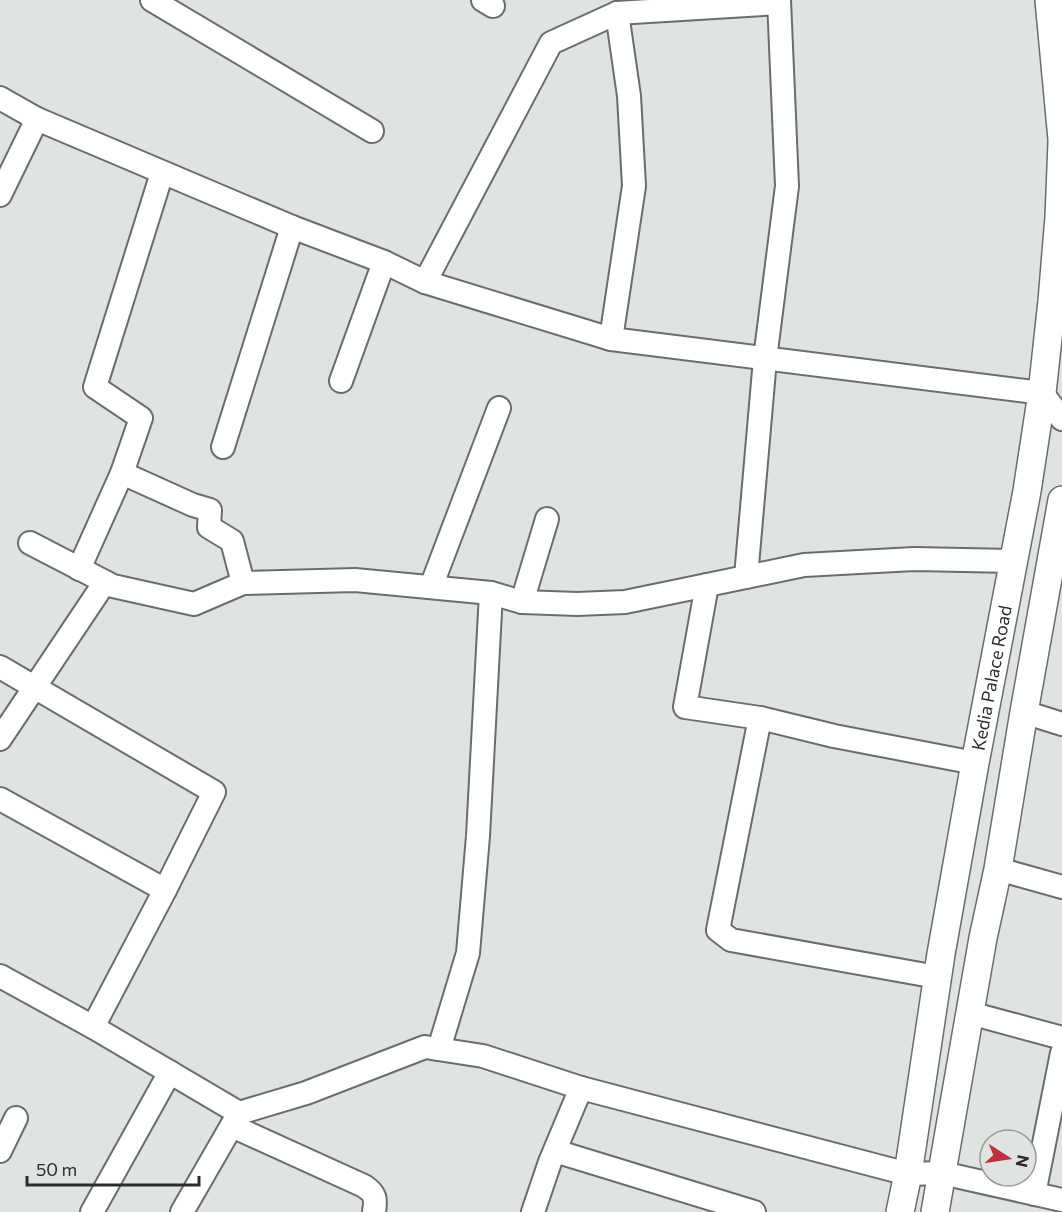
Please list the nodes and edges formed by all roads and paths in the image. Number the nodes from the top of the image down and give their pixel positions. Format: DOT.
graph roads {
  1 [pos="152,0"];
  2 [pos="1049,0"];
  3 [pos="779,2"];
  4 [pos="617,13"];
  5 [pos="0,98"];
  6 [pos="37,119"];
  7 [pos="372,131"];
  8 [pos="1062,139"];
  9 [pos="1062,143"];
  10 [pos="162,173"];
  11 [pos="0,195"];
  12 [pos="292,227"];
  13 [pos="384,262"];
  14 [pos="425,282"];
  15 [pos="611,339"];
  16 [pos="765,359"];
  17 [pos="341,381"];
  18 [pos="1042,393"];
  19 [pos="499,408"];
  20 [pos="1062,419"];
  21 [pos="223,447"];
  22 [pos="122,473"];
  23 [pos="1062,500"];
  24 [pos="547,519"];
  25 [pos="30,543"];
  26 [pos="1057,554"];
  27 [pos="1013,561"];
  28 [pos="79,568"];
  29 [pos="746,577"];
  30 [pos="105,582"];
  31 [pos="243,584"];
  32 [pos="707,585"];
  33 [pos="431,587"];
  34 [pos="491,593"];
  35 [pos="522,602"];
  36 [pos="0,667"];
  37 [pos="35,686"];
  38 [pos="1024,712"];
  39 [pos="760,718"];
  40 [pos="1062,724"];
  41 [pos="0,739"];
  42 [pos="975,764"];
  43 [pos="0,799"];
  44 [pos="999,869"];
  45 [pos="1062,887"];
  46 [pos="165,890"];
  47 [pos="0,976"];
  48 [pos="937,977"];
  49 [pos="970,1013"];
  50 [pos="93,1027"];
  51 [pos="1062,1038"];
  52 [pos="439,1049"];
  53 [pos="1062,1053"];
  54 [pos="170,1072"];
  55 [pos="581,1088"];
  56 [pos="16,1118"];
  57 [pos="236,1119"];
  58 [pos="0,1150"];
  59 [pos="555,1151"];
  60 [pos="942,1173"];
  61 [pos="908,1174"];
  62 [pos="1047,1200"];
  63 [pos="92,1212"];
  64 [pos="182,1212"];
  65 [pos="374,1212"];
  66 [pos="533,1212"];
  67 [pos="754,1212"];
  68 [pos="900,1212"];
  69 [pos="935,1212"];
  1 -- 7 [label="street"];
  2 -- 8 [label="street"];
  3 -- 4 [label="street"];
  3 -- 16 [label="street"];
  4 -- 14 [label="street"];
  4 -- 15 [label="street"];
  5 -- 6 [label="street"];
  6 -- 10 [label="street"];
  6 -- 11 [label="street"];
  9 -- 18 [label="street, Kedia Palace Road"];
  10 -- 12 [label="street"];
  10 -- 22 [label="street"];
  12 -- 13 [label="street"];
  12 -- 21 [label="street"];
  13 -- 14 [label="street"];
  13 -- 17 [label="street"];
  14 -- 15 [label="street"];
  15 -- 16 [label="street"];
  16 -- 18 [label="street"];
  16 -- 29 [label="street"];
  18 -- 20 [label="street"];
  18 -- 27 [label="street, Kedia Palace Road"];
  19 -- 33 [label="street"];
  22 -- 28 [label="street"];
  22 -- 31 [label="street"];
  23 -- 26 [label="street"];
  24 -- 35 [label="street"];
  25 -- 28 [label="street"];
  26 -- 38 [label="street"];
  27 -- 29 [label="street"];
  27 -- 42 [label="street, Kedia Palace Road"];
  28 -- 30 [label="street"];
  29 -- 32 [label="street"];
  30 -- 31 [label="street"];
  30 -- 37 [label="street"];
  31 -- 33 [label="street"];
  32 -- 35 [label="street"];
  32 -- 39 [label="street"];
  33 -- 34 [label="street"];
  34 -- 35 [label="street"];
  34 -- 52 [label="street"];
  36 -- 37 [label="street"];
  37 -- 41 [label="street"];
  37 -- 46 [label="street"];
  38 -- 40 [label="street"];
  38 -- 44 [label="street"];
  39 -- 42 [label="street"];
  39 -- 48 [label="street"];
  42 -- 48 [label="street, Kedia Palace Road"];
  43 -- 46 [label="street"];
  44 -- 45 [label="street"];
  44 -- 49 [label="street"];
  46 -- 50 [label="street"];
  47 -- 50 [label="street"];
  48 -- 61 [label="street, Kedia Palace Road"];
  49 -- 51 [label="street"];
  49 -- 60 [label="street"];
  50 -- 54 [label="street"];
  52 -- 55 [label="street"];
  52 -- 57 [label="street"];
  53 -- 62 [label="street"];
  54 -- 57 [label="street"];
  54 -- 63 [label="street"];
  55 -- 59 [label="street"];
  55 -- 61 [label="street"];
  56 -- 58 [label="street"];
  57 -- 64 [label="street"];
  57 -- 65 [label="street"];
  59 -- 66 [label="street"];
  59 -- 67 [label="street"];
  60 -- 61 [label="street"];
  60 -- 62 [label="street"];
  60 -- 69 [label="street"];
  61 -- 68 [label="street, Kedia Palace Road"];
}
